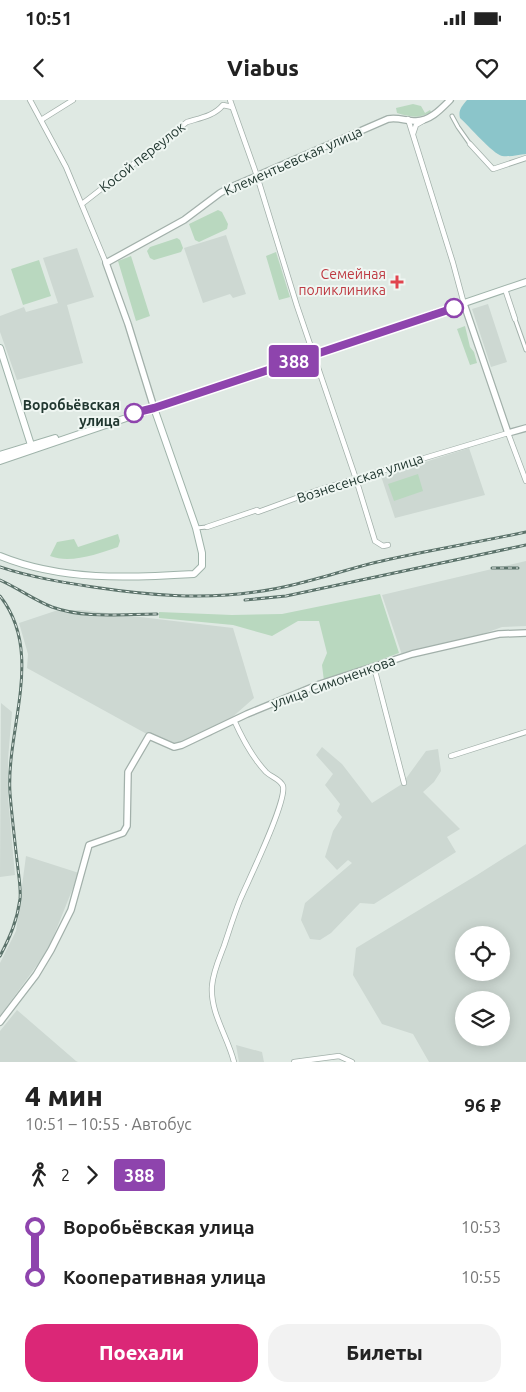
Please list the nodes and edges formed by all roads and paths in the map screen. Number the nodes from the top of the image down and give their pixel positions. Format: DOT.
graph roads {
  1 [pos="30,100"];
  2 [pos="74,100"];
  3 [pos="230,100"];
  4 [pos="450,100"];
  5 [pos="232,106"];
  6 [pos="452,116"];
  7 [pos="408,119"];
  8 [pos="41,120"];
  9 [pos="424,120"];
  10 [pos="413,137"];
  11 [pos="470,144"];
  12 [pos="526,158"];
  13 [pos="257,176"];
  14 [pos="82,204"];
  15 [pos="106,263"];
  16 [pos="526,282"];
  17 [pos="505,289"];
  18 [pos="464,304"];
  19 [pos="515,319"];
  20 [pos="0,348"];
  21 [pos="526,350"];
  22 [pos="314,355"];
  23 [pos="154,408"];
  24 [pos="526,428"];
  25 [pos="508,433"];
  26 [pos="31,445"];
  27 [pos="0,455"];
  28 [pos="0,461"];
  29 [pos="356,479"];
  30 [pos="526,481"];
  31 [pos="207,527"];
  32 [pos="196,528"];
  33 [pos="388,545"];
  34 [pos="0,556"];
  35 [pos="526,633"];
  36 [pos="374,667"];
  37 [pos="234,720"];
  38 [pos="526,732"];
  39 [pos="451,756"];
  40 [pos="404,783"];
  41 [pos="0,1022"];
  42 [pos="234,1062"];
  43 [pos="294,1062"];
  44 [pos="352,1062"];
  1 -- 8 [label="street"];
  2 -- 8 [label="street"];
  3 -- 5 [label="street"];
  4 -- 9 [label="street"];
  5 -- 13 [label="street"];
  5 -- 14 [label="street, Косой переулок"];
  6 -- 11 [label="street"];
  7 -- 9 [label="street, Клементьевская улица"];
  7 -- 10 [label="street"];
  7 -- 13 [label="street, Клементьевская улица"];
  8 -- 14 [label="street"];
  9 -- 10 [label="street"];
  10 -- 18 [label="street"];
  11 -- 12 [label="street"];
  13 -- 15 [label="street, Клементьевская улица"];
  13 -- 22 [label="street"];
  14 -- 15 [label="street"];
  15 -- 23 [label="street"];
  16 -- 17 [label="main road"];
  17 -- 18 [label="main road"];
  17 -- 19 [label="street"];
  18 -- 22 [label="main road"];
  18 -- 25 [label="street"];
  19 -- 21 [label="street"];
  20 -- 26 [label="main road"];
  22 -- 23 [label="main road"];
  22 -- 29 [label="street"];
  23 -- 26 [label="main road"];
  23 -- 28 [label="main road"];
  23 -- 32 [label="main road"];
  24 -- 25 [label="street, Вознесенская улица"];
  25 -- 29 [label="street, Вознесенская улица"];
  25 -- 30 [label="street"];
  26 -- 27 [label="main road"];
  29 -- 31 [label="street, Вознесенская улица"];
  29 -- 33 [label="street"];
  31 -- 32 [label="street, Вознесенская улица"];
  32 -- 34 [label="main road"];
  35 -- 36 [label="street, улица Симоненкова"];
  36 -- 37 [label="street, улица Симоненкова"];
  36 -- 40 [label="street"];
  37 -- 41 [label="street, улица Симоненкова"];
  37 -- 42 [label="street"];
  38 -- 39 [label="street"];
  43 -- 44 [label="street"];
}
